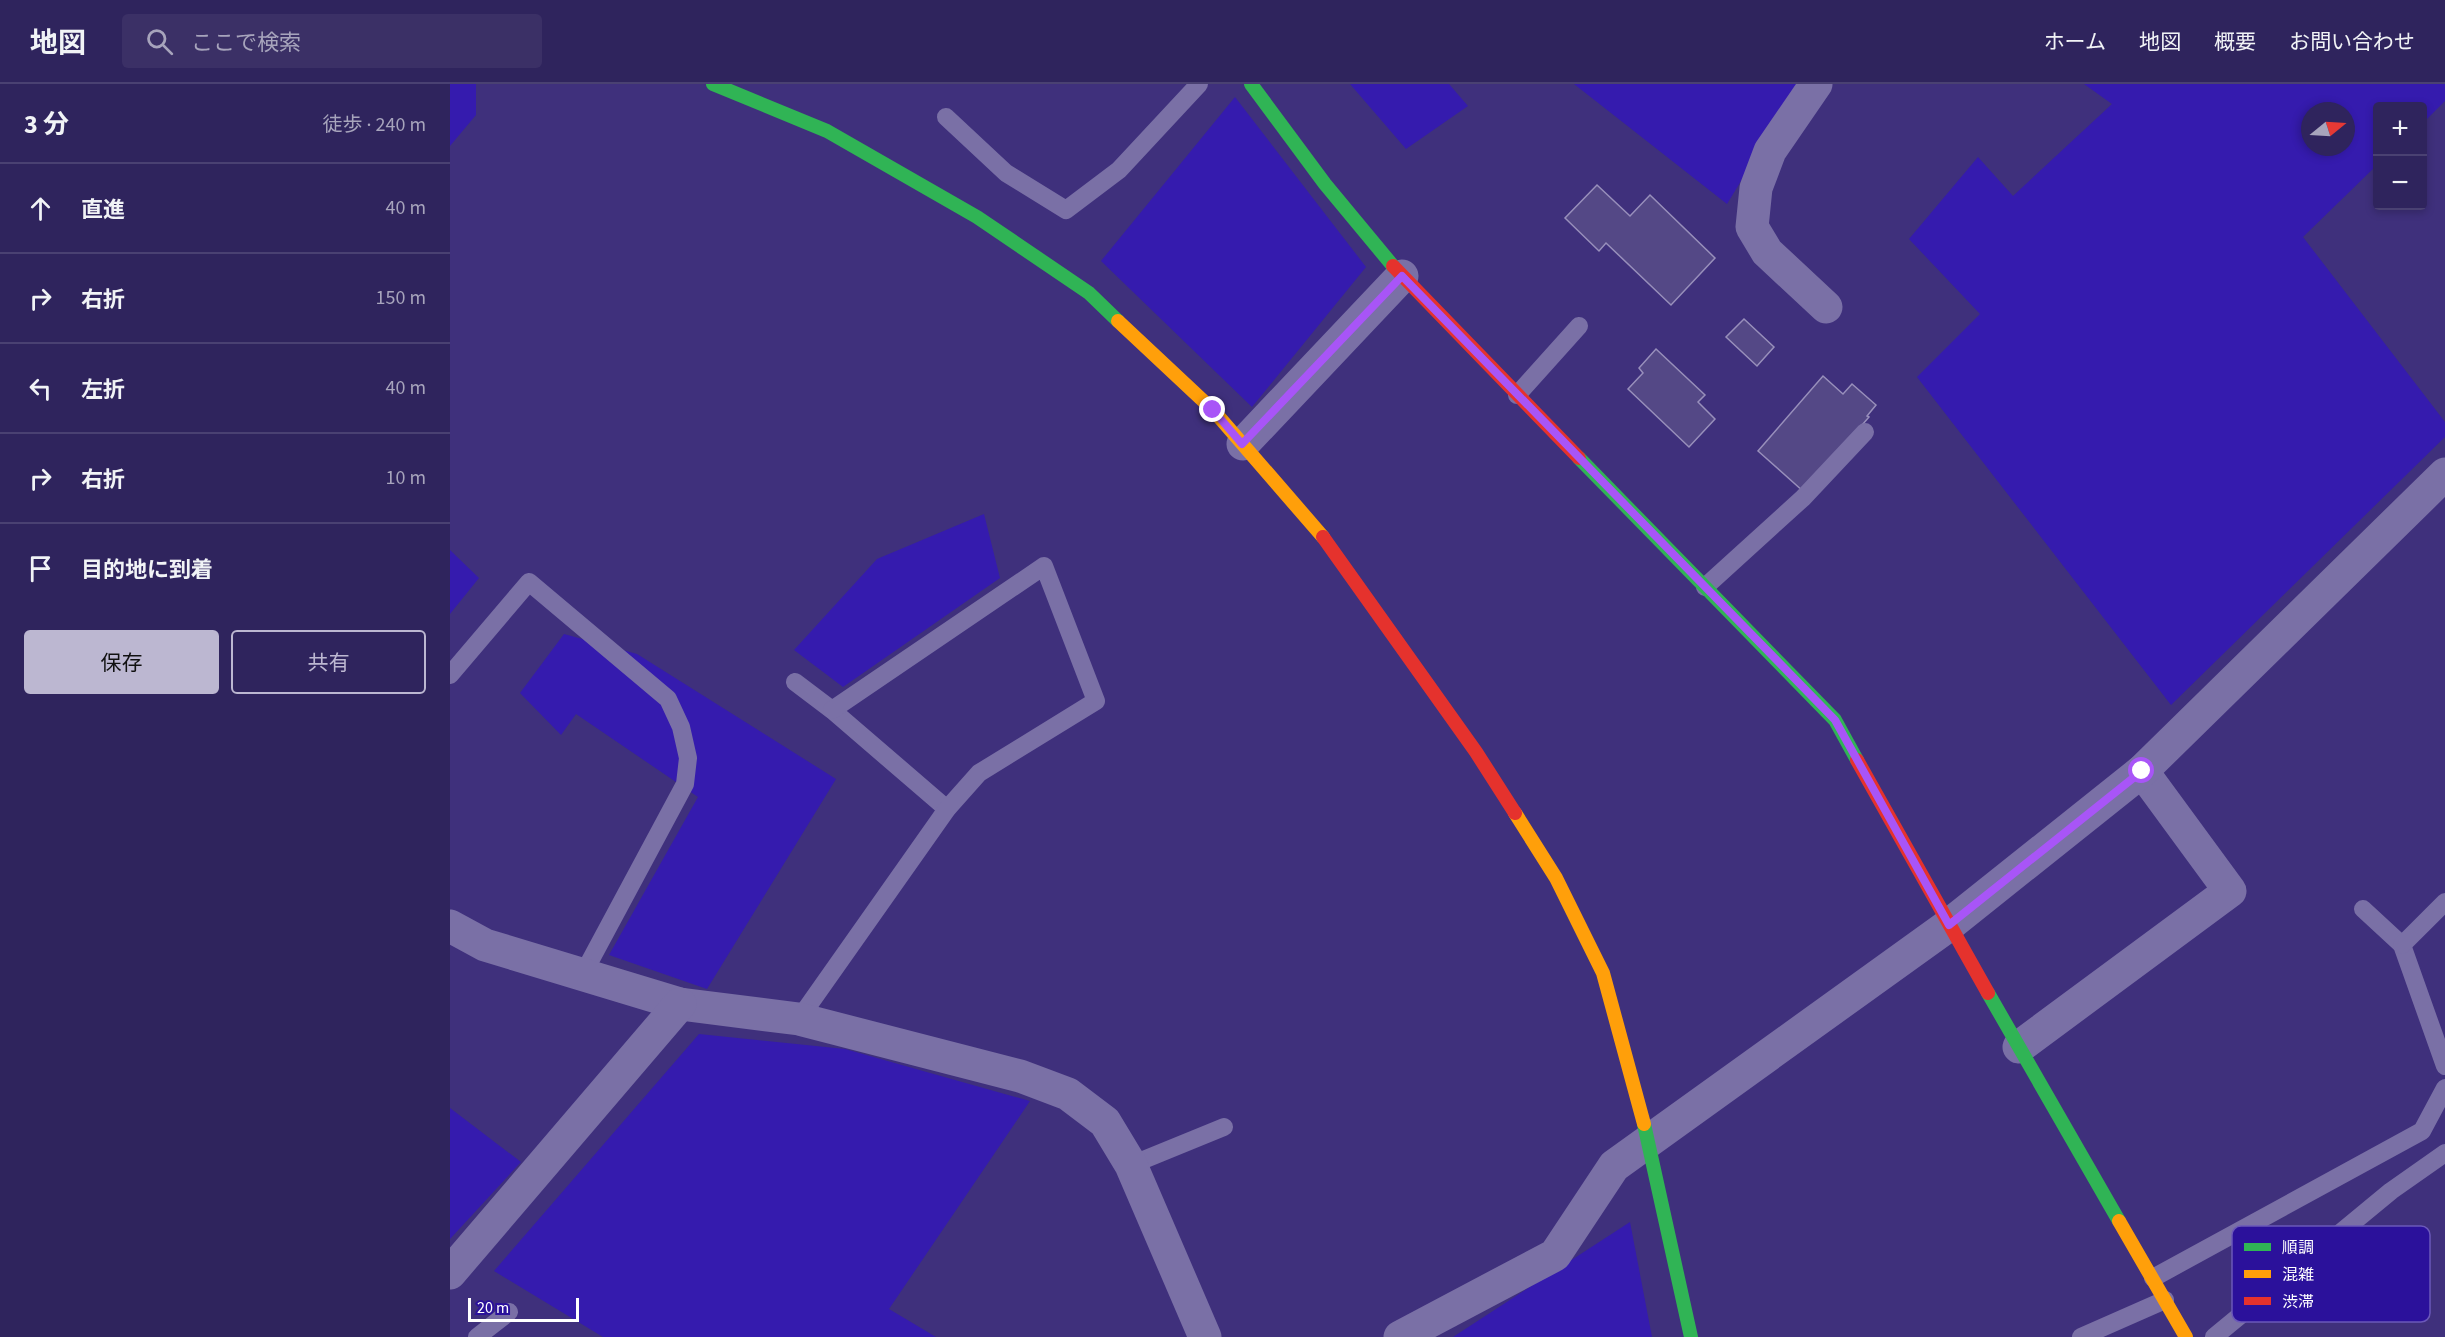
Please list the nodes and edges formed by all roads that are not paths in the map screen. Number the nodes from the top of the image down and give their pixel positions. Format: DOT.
graph roads {
  1 [pos="713,84"];
  2 [pos="1199,84"];
  3 [pos="1251,84"];
  4 [pos="1816,84"];
  5 [pos="946,117"];
  6 [pos="1402,276"];
  7 [pos="1826,307"];
  8 [pos="1579,326"];
  9 [pos="1516,395"];
  10 [pos="1865,432"];
  11 [pos="1242,444"];
  12 [pos="2445,474"];
  13 [pos="1705,586"];
  14 [pos="450,675"];
  15 [pos="795,682"];
  16 [pos="832,710"];
  17 [pos="2142,771"];
  18 [pos="947,809"];
  19 [pos="2445,902"];
  20 [pos="2363,909"];
  21 [pos="1949,925"];
  22 [pos="450,926"];
  23 [pos="2402,945"];
  24 [pos="582,976"];
  25 [pos="680,1004"];
  26 [pos="799,1019"];
  27 [pos="2019,1047"];
  28 [pos="2445,1066"];
  29 [pos="2445,1088"];
  30 [pos="1224,1127"];
  31 [pos="1649,1141"];
  32 [pos="2445,1153"];
  33 [pos="1131,1165"];
  34 [pos="2248,1226"];
  35 [pos="2349,1226"];
  36 [pos="2232,1235"];
  37 [pos="450,1273"];
  38 [pos="2153,1278"];
  39 [pos="2165,1300"];
  40 [pos="509,1312"];
  41 [pos="2232,1322"];
  42 [pos="477,1337"];
  43 [pos="1205,1337"];
  44 [pos="1400,1337"];
  45 [pos="1691,1337"];
  46 [pos="2081,1337"];
  47 [pos="2186,1337"];
  48 [pos="2214,1337"];
  1 -- 11 [label="street"];
  2 -- 5 [label="lane"];
  3 -- 6 [label="street"];
  4 -- 7 [label="street"];
  6 -- 9 [label="street"];
  6 -- 11 [label="street"];
  8 -- 9 [label="lane"];
  9 -- 13 [label="street"];
  10 -- 13 [label="lane"];
  11 -- 31 [label="street"];
  12 -- 17 [label="street"];
  13 -- 21 [label="street"];
  14 -- 24 [label="lane"];
  15 -- 16 [label="lane"];
  16 -- 18 [label="lane"];
  16 -- 18 [label="lane"];
  17 -- 21 [label="street"];
  17 -- 27 [label="street"];
  18 -- 26 [label="lane"];
  19 -- 23 [label="lane"];
  20 -- 23 [label="lane"];
  21 -- 27 [label="street"];
  21 -- 31 [label="street"];
  22 -- 24 [label="street"];
  23 -- 28 [label="lane"];
  24 -- 25 [label="street"];
  25 -- 26 [label="street"];
  25 -- 37 [label="street"];
  26 -- 33 [label="street"];
  27 -- 38 [label="street"];
  29 -- 34 [label="lane"];
  30 -- 33 [label="lane"];
  31 -- 44 [label="street"];
  31 -- 45 [label="street"];
  32 -- 35 [label="lane"];
  33 -- 43 [label="street"];
  36 -- 38 [label="lane"];
  38 -- 39 [label="street"];
  39 -- 46 [label="lane"];
  39 -- 47 [label="street"];
  40 -- 42 [label="lane"];
  41 -- 48 [label="lane"];
}
